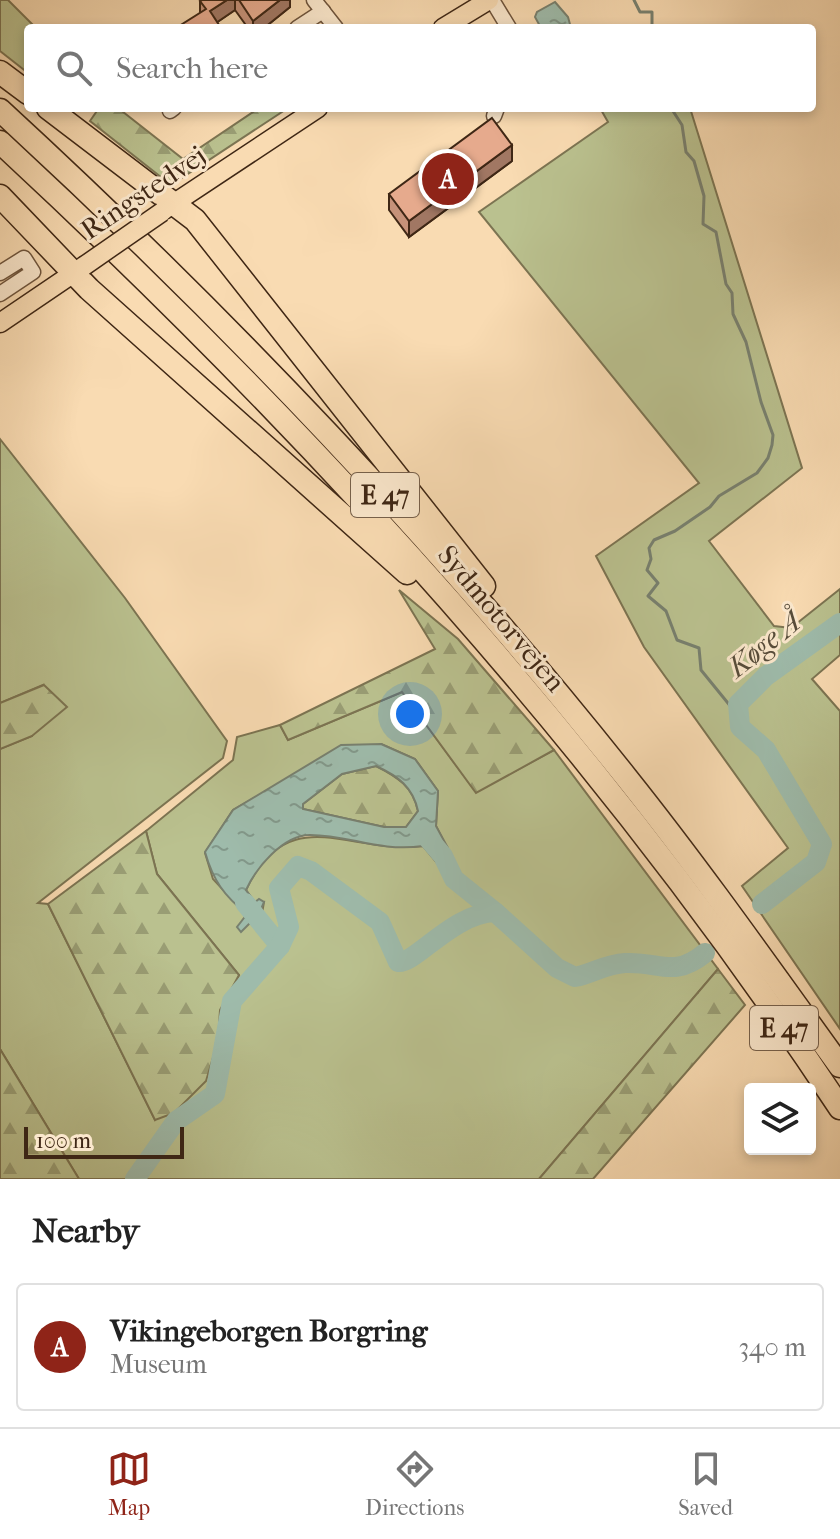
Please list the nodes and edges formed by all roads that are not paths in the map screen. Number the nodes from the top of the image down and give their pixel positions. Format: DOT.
graph roads {
  1 [pos="491,0"];
  2 [pos="319,5"];
  3 [pos="301,24"];
  4 [pos="333,24"];
  5 [pos="450,24"];
  6 [pos="506,24"];
  7 [pos="0,72"];
  8 [pos="24,90"];
  9 [pos="0,110"];
  10 [pos="53,112"];
  11 [pos="312,112"];
  12 [pos="0,142"];
  13 [pos="0,196"];
  14 [pos="169,207"];
  15 [pos="78,269"];
  16 [pos="0,273"];
  17 [pos="0,294"];
  18 [pos="0,323"];
  19 [pos="625,776"];
  20 [pos="597,779"];
  21 [pos="840,1066"];
  22 [pos="840,1108"];
  1 -- 5 [label="main road"];
  1 -- 6 [label="street"];
  2 -- 3 [label="street"];
  2 -- 4 [label="street"];
  7 -- 8 [label="highway"];
  9 -- 19 [label="highway, Sydmotorvejen / E 47"];
  10 -- 14 [label="highway"];
  11 -- 14 [label="main road, Ringstedvej"];
  12 -- 20 [label="highway, Sydmotorvejen / E 47"];
  13 -- 15 [label="highway"];
  14 -- 15 [label="main road, Ringstedvej, bridge"];
  14 -- 19 [label="highway"];
  15 -- 18 [label="main road, Ringstedvej"];
  15 -- 20 [label="highway"];
  16 -- 17 [label="street"];
  19 -- 21 [label="highway, Sydmotorvejen / E 47"];
  20 -- 22 [label="highway, Sydmotorvejen / E 47"];
}
